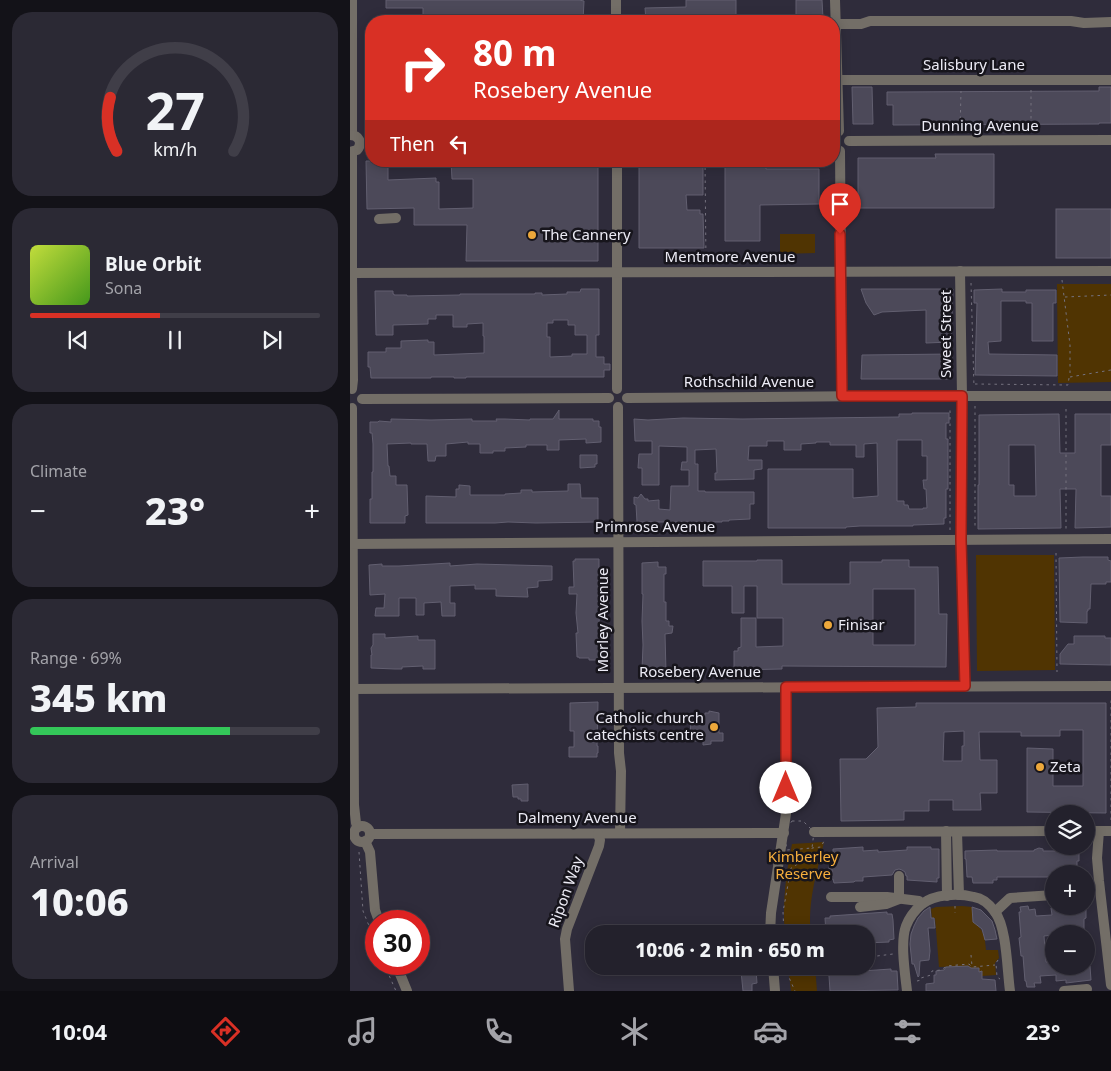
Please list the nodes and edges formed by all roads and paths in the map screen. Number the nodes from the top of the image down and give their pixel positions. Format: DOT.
graph roads {
  1 [pos="352,0"];
  2 [pos="616,0"];
  3 [pos="835,0"];
  4 [pos="616,15"];
  5 [pos="836,15"];
  6 [pos="1111,22"];
  7 [pos="840,24"];
  8 [pos="840,80"];
  9 [pos="961,80"];
  10 [pos="1031,80"];
  11 [pos="1111,80"];
  12 [pos="840,132"];
  13 [pos="351,135"];
  14 [pos="1031,140"];
  15 [pos="1111,140"];
  16 [pos="849,141"];
  17 [pos="960,141"];
  18 [pos="360,143"];
  19 [pos="365,143"];
  20 [pos="840,150"];
  21 [pos="351,152"];
  22 [pos="617,167"];
  23 [pos="705,167"];
  24 [pos="838,167"];
  25 [pos="396,218"];
  26 [pos="379,219"];
  27 [pos="960,271"];
  28 [pos="1111,271"];
  29 [pos="706,272"];
  30 [pos="841,272"];
  31 [pos="1062,272"];
  32 [pos="351,273"];
  33 [pos="617,273"];
  34 [pos="971,283"];
  35 [pos="1111,295"];
  36 [pos="1064,297"];
  37 [pos="1111,370"];
  38 [pos="1070,377"];
  39 [pos="973,384"];
  40 [pos="617,388"];
  41 [pos="351,390"];
  42 [pos="974,390"];
  43 [pos="842,396"];
  44 [pos="962,396"];
  45 [pos="1111,396"];
  46 [pos="608,398"];
  47 [pos="627,398"];
  48 [pos="362,399"];
  49 [pos="974,404"];
  50 [pos="618,407"];
  51 [pos="351,408"];
  52 [pos="950,409"];
  53 [pos="1066,409"];
  54 [pos="1066,532"];
  55 [pos="950,533"];
  56 [pos="1111,539"];
  57 [pos="961,540"];
  58 [pos="975,540"];
  59 [pos="618,543"];
  60 [pos="352,544"];
  61 [pos="1056,553"];
  62 [pos="1057,672"];
  63 [pos="965,686"];
  64 [pos="1111,686"];
  65 [pos="786,687"];
  66 [pos="618,688"];
  67 [pos="352,689"];
  68 [pos="1111,698"];
  69 [pos="792,821"];
  70 [pos="803,821"];
  71 [pos="354,831"];
  72 [pos="828,831"];
  73 [pos="1045,831"];
  74 [pos="1095,831"];
  75 [pos="1099,831"];
  76 [pos="1111,831"];
  77 [pos="814,832"];
  78 [pos="946,832"];
  79 [pos="957,832"];
  80 [pos="620,833"];
  81 [pos="784,833"];
  82 [pos="598,834"];
  83 [pos="368,837"];
  84 [pos="812,848"];
  85 [pos="787,850"];
  86 [pos="899,876"];
  87 [pos="1045,896"];
  88 [pos="832,897"];
  89 [pos="954,898"];
  90 [pos="899,899"];
  91 [pos="922,904"];
  92 [pos="860,907"];
  93 [pos="375,910"];
  94 [pos="995,912"];
  95 [pos="955,913"];
  96 [pos="770,925"];
  97 [pos="784,925"];
  98 [pos="904,953"];
  99 [pos="971,955"];
  100 [pos="877,956"];
  101 [pos="875,958"];
  102 [pos="999,958"];
  103 [pos="996,965"];
  104 [pos="972,967"];
  105 [pos="389,975"];
  106 [pos="400,975"];
  107 [pos="774,975"];
  108 [pos="788,975"];
  109 [pos="1001,980"];
  110 [pos="1111,985"];
  111 [pos="906,986"];
  112 [pos="1087,989"];
  113 [pos="396,991"];
  114 [pos="407,991"];
  115 [pos="569,991"];
  116 [pos="775,991"];
  117 [pos="795,991"];
  118 [pos="1010,991"];
  119 [pos="1064,991"];
  1 -- 13 [label="street"];
  2 -- 4 [label="street"];
  3 -- 5 [label="street"];
  6 -- 7 [label="street"];
  8 -- 9 [label="street, Salisbury Lane"];
  9 -- 10 [label="street, Salisbury Lane"];
  9 -- 17 [label="path"];
  10 -- 11 [label="street, Salisbury Lane"];
  10 -- 14 [label="path"];
  12 -- 16 [label="street"];
  13 -- 18 [label="street"];
  14 -- 15 [label="street, Dunning Avenue"];
  14 -- 17 [label="street, Dunning Avenue"];
  16 -- 17 [label="street, Dunning Avenue"];
  16 -- 20 [label="street"];
  18 -- 19 [label="street"];
  18 -- 21 [label="street"];
  21 -- 32 [label="street"];
  22 -- 33 [label="street"];
  23 -- 29 [label="path"];
  24 -- 30 [label="street"];
  25 -- 26 [label="street"];
  27 -- 30 [label="street, Mentmore Avenue"];
  27 -- 31 [label="street, Mentmore Avenue"];
  27 -- 44 [label="street, Sweet Street"];
  28 -- 31 [label="street, Mentmore Avenue"];
  29 -- 30 [label="street, Mentmore Avenue"];
  29 -- 33 [label="street, Mentmore Avenue"];
  30 -- 43 [label="street"];
  31 -- 36 [label="path"];
  32 -- 33 [label="street, Mentmore Avenue"];
  32 -- 41 [label="street"];
  33 -- 40 [label="street"];
  34 -- 39 [label="path"];
  35 -- 36 [label="path"];
  36 -- 38 [label="path"];
  37 -- 38 [label="path"];
  38 -- 39 [label="path"];
  39 -- 42 [label="path"];
  40 -- 46 [label="street"];
  40 -- 47 [label="street"];
  41 -- 48 [label="street"];
  43 -- 44 [label="street, Rothschild Avenue"];
  43 -- 47 [label="street, Rothschild Avenue"];
  44 -- 45 [label="street, Rothschild Avenue"];
  44 -- 57 [label="street, Sweet Street"];
  46 -- 48 [label="street"];
  46 -- 50 [label="street"];
  47 -- 50 [label="street"];
  48 -- 51 [label="street"];
  49 -- 58 [label="path"];
  50 -- 59 [label="street, Morley Avenue"];
  51 -- 60 [label="street"];
  52 -- 55 [label="path"];
  53 -- 54 [label="path"];
  56 -- 58 [label="street, Primrose Avenue"];
  57 -- 58 [label="street, Primrose Avenue"];
  57 -- 59 [label="street, Primrose Avenue"];
  57 -- 63 [label="street, Sweet Street"];
  59 -- 60 [label="street, Primrose Avenue"];
  59 -- 66 [label="street, Morley Avenue"];
  60 -- 67 [label="street"];
  61 -- 62 [label="path"];
  63 -- 64 [label="street, Rosebery Avenue"];
  63 -- 65 [label="street, Rosebery Avenue"];
  65 -- 66 [label="street, Rosebery Avenue"];
  65 -- 81 [label="street"];
  66 -- 67 [label="street, Rosebery Avenue"];
  66 -- 80 [label="street, Morley Avenue"];
  67 -- 71 [label="street"];
  68 -- 76 [label="path"];
  69 -- 70 [label="path"];
  71 -- 83 [label="street"];
  72 -- 77 [label="street"];
  72 -- 78 [label="street"];
  72 -- 84 [label="path"];
  73 -- 79 [label="street"];
  74 -- 75 [label="street"];
  75 -- 76 [label="street"];
  75 -- 110 [label="street"];
  78 -- 79 [label="street"];
  78 -- 89 [label="street"];
  79 -- 89 [label="street"];
  80 -- 81 [label="street, Dalmeny Avenue"];
  80 -- 82 [label="street, Dalmeny Avenue"];
  81 -- 96 [label="street"];
  82 -- 83 [label="street, Dalmeny Avenue"];
  82 -- 115 [label="street, Ripon Way"];
  83 -- 93 [label="street"];
  84 -- 85 [label="path"];
  84 -- 97 [label="path"];
  86 -- 90 [label="street"];
  87 -- 94 [label="street"];
  88 -- 90 [label="street"];
  89 -- 91 [label="street"];
  89 -- 94 [label="street"];
  89 -- 95 [label="path"];
  90 -- 91 [label="street"];
  90 -- 92 [label="street"];
  91 -- 98 [label="street"];
  94 -- 118 [label="street"];
  98 -- 100 [label="path"];
  98 -- 111 [label="street"];
  99 -- 104 [label="path"];
  100 -- 101 [label="path"];
  102 -- 103 [label="path"];
  103 -- 104 [label="path"];
  103 -- 109 [label="path"];
  104 -- 111 [label="path"];
  105 -- 113 [label="path"];
  106 -- 114 [label="street"];
  107 -- 116 [label="street"];
  108 -- 117 [label="path"];
  112 -- 119 [label="street"];
}
